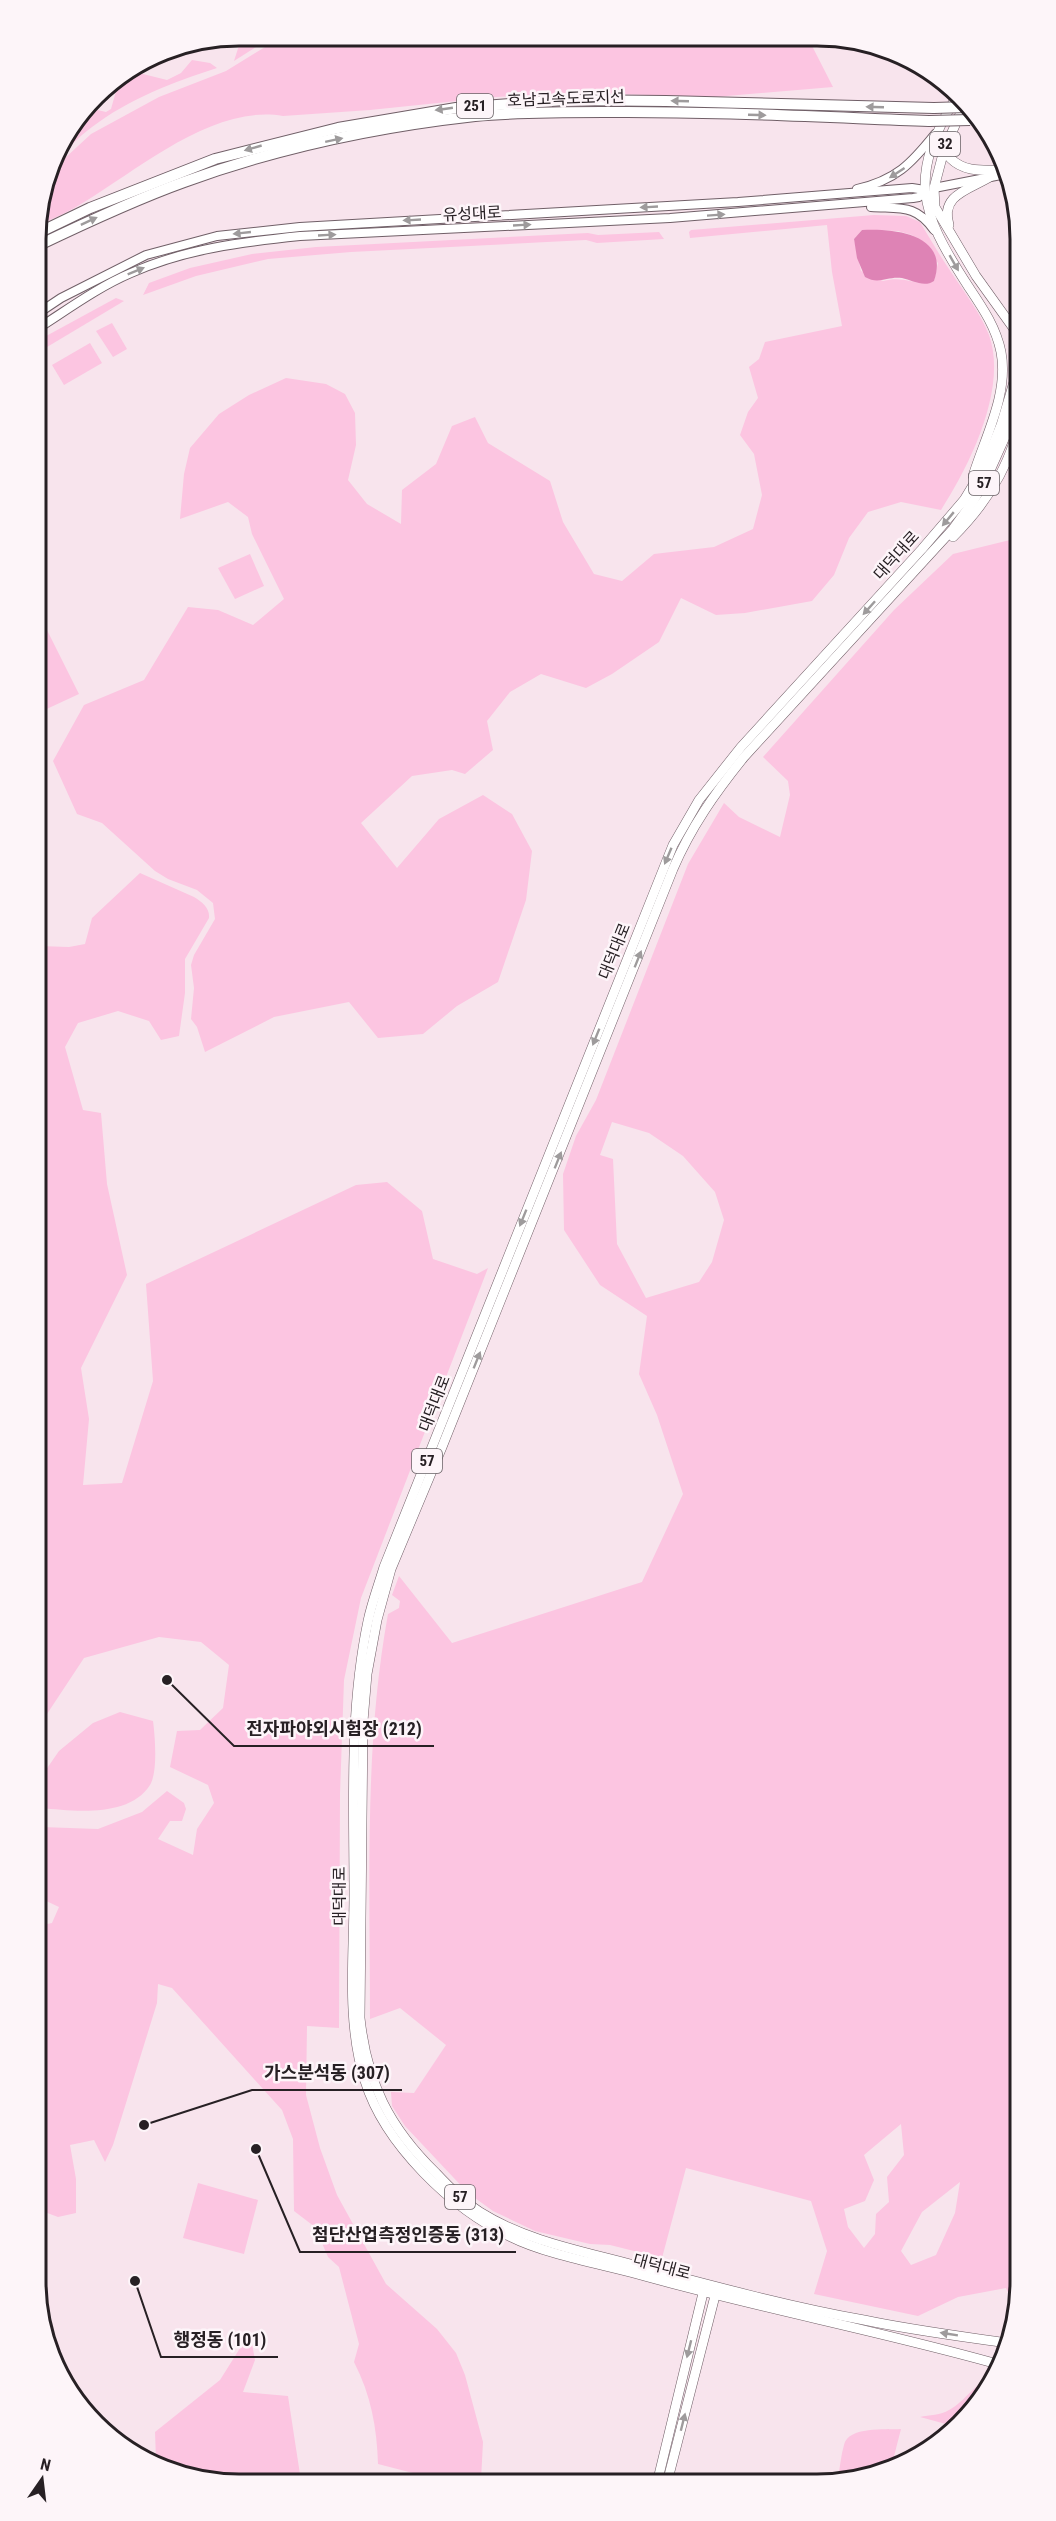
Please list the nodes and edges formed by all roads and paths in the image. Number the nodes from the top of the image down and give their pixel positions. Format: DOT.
graph roads {
  1 [pos="953,103"];
  2 [pos="957,107"];
  3 [pos="961,112"];
  4 [pos="968,119"];
  5 [pos="938,132"];
  6 [pos="948,137"];
  7 [pos="944,150"];
  8 [pos="997,172"];
  9 [pos="998,174"];
  10 [pos="990,177"];
  11 [pos="930,189"];
  12 [pos="833,195"];
  13 [pos="850,204"];
  14 [pos="47,229"];
  15 [pos="938,236"];
  16 [pos="952,236"];
  17 [pos="47,241"];
  18 [pos="47,307"];
  19 [pos="47,323"];
  20 [pos="1010,324"];
  21 [pos="1010,395"];
  22 [pos="1010,421"];
  23 [pos="1010,452"];
  24 [pos="971,487"];
  25 [pos="936,549"];
  26 [pos="705,2288"];
  27 [pos="717,2291"];
  28 [pos="1000,2342"];
  29 [pos="992,2362"];
  30 [pos="659,2474"];
  31 [pos="669,2474"];
  1 -- 5 [label="main road, 32"];
  2 -- 14 [label="highway, 호남고속도로지선 / 251, one-way, bridge"];
  3 -- 6 [label="main road, 32"];
  17 -- 4 [label="highway, 호남고속도로지선 / 251, one-way, bridge"];
  5 -- 7 [label="main road"];
  5 -- 11 [label="main road"];
  5 -- 12 [label="main road, 32, one-way"];
  6 -- 7 [label="main road, 32"];
  6 -- 8 [label="main road"];
  7 -- 11 [label="main road, 32"];
  9 -- 10 [label="main road, 유성대로"];
  10 -- 11 [label="main road, 유성대로"];
  10 -- 16 [label="main road"];
  11 -- 12 [label="main road, 유성대로 / 32"];
  11 -- 13 [label="main road, 유성대로"];
  11 -- 15 [label="main road"];
  11 -- 16 [label="main road"];
  12 -- 18 [label="main road, 유성대로 / 32, one-way"];
  13 -- 15 [label="main road"];
  19 -- 13 [label="main road, 유성대로, one-way"];
  15 -- 24 [label="main road, one-way"];
  16 -- 20 [label="main road"];
  21 -- 24 [label="main road, 57"];
  22 -- 25 [label="main road, 57"];
  23 -- 25 [label="main road"];
  24 -- 26 [label="main road, 대덕대로 / 57, one-way"];
  26 -- 25 [label="main road, 대덕대로 / 57, one-way"];
  26 -- 27 [label="main road, 대덕대로 / 57"];
  26 -- 30 [label="main road, 대덕대로, one-way"];
  28 -- 27 [label="main road, one-way"];
  27 -- 29 [label="main road"];
  31 -- 27 [label="main road, one-way"];
}
